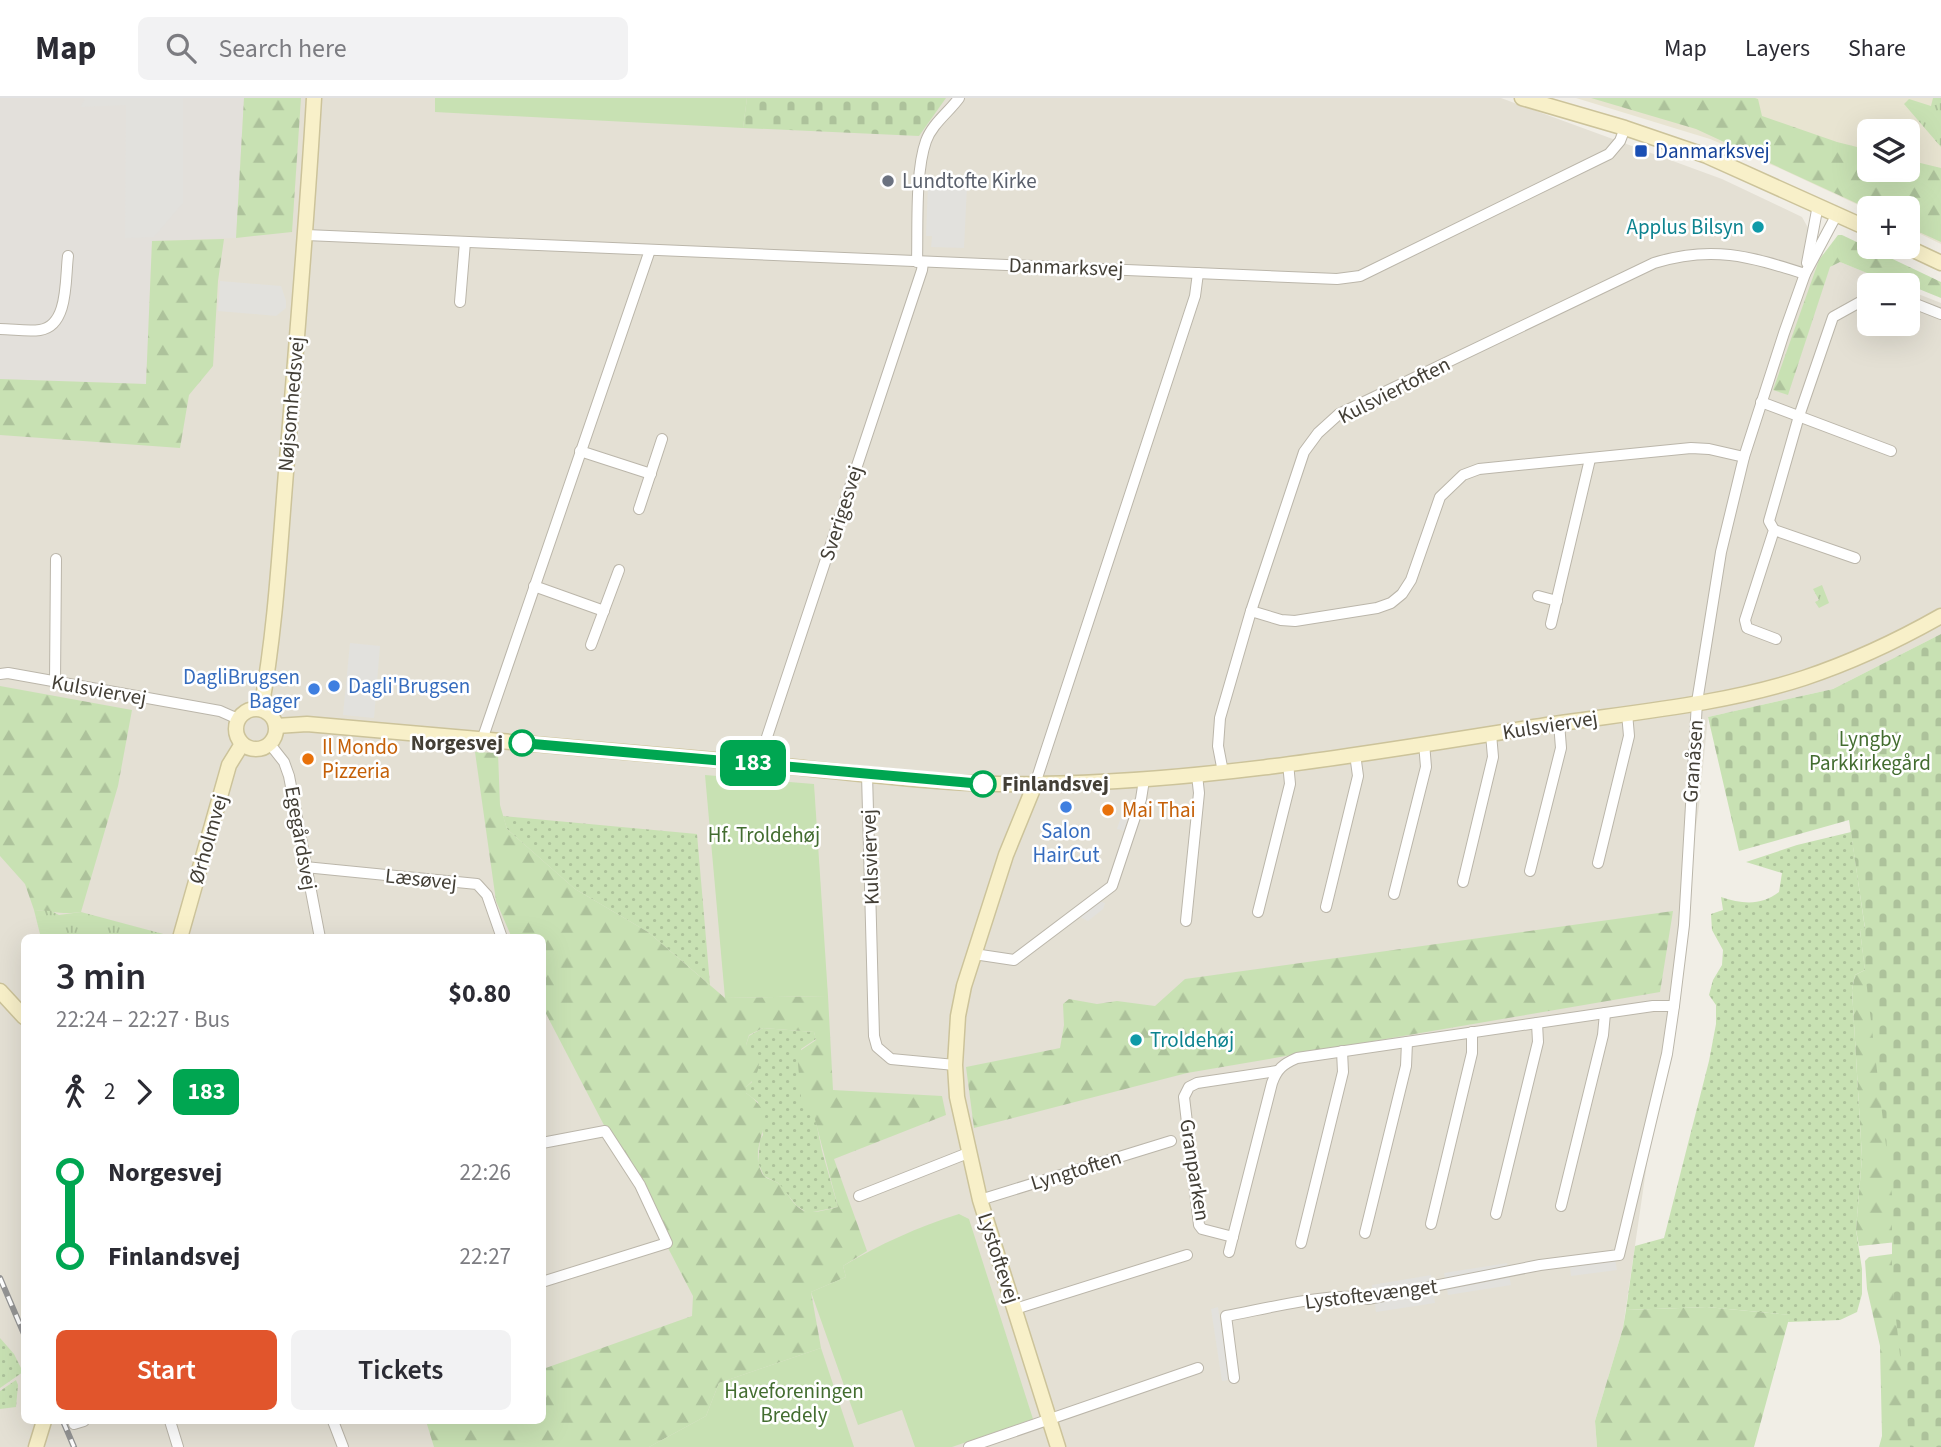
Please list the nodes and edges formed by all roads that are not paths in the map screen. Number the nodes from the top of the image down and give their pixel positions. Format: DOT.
graph roads {
  1 [pos="314,98"];
  2 [pos="959,98"];
  3 [pos="1522,98"];
  4 [pos="1625,128"];
  5 [pos="1818,205"];
  6 [pos="1837,214"];
  7 [pos="1857,223"];
  8 [pos="306,235"];
  9 [pos="464,242"];
  10 [pos="650,250"];
  11 [pos="1920,253"];
  12 [pos="68,256"];
  13 [pos="920,262"];
  14 [pos="1941,263"];
  15 [pos="1198,273"];
  16 [pos="1805,274"];
  17 [pos="460,302"];
  18 [pos="1857,304"];
  19 [pos="1920,306"];
  20 [pos="1941,314"];
  21 [pos="0,329"];
  22 [pos="1761,402"];
  23 [pos="1799,416"];
  24 [pos="663,439"];
  25 [pos="580,451"];
  26 [pos="1891,451"];
  27 [pos="1744,457"];
  28 [pos="1590,459"];
  29 [pos="651,474"];
  30 [pos="639,509"];
  31 [pos="1774,530"];
  32 [pos="1855,558"];
  33 [pos="56,559"];
  34 [pos="619,570"];
  35 [pos="534,586"];
  36 [pos="1538,596"];
  37 [pos="1557,601"];
  38 [pos="604,611"];
  39 [pos="1251,611"];
  40 [pos="1941,616"];
  41 [pos="1551,624"];
  42 [pos="1776,639"];
  43 [pos="591,645"];
  44 [pos="0,674"];
  45 [pos="55,683"];
  46 [pos="1697,702"];
  47 [pos="261,709"];
  48 [pos="1627,713"];
  49 [pos="238,719"];
  50 [pos="1559,723"];
  51 [pos="276,726"];
  52 [pos="1491,734"];
  53 [pos="482,740"];
  54 [pos="1424,743"];
  55 [pos="242,744"];
  56 [pos="269,744"];
  57 [pos="1355,754"];
  58 [pos="1288,763"];
  59 [pos="758,764"];
  60 [pos="1223,772"];
  61 [pos="867,774"];
  62 [pos="1197,775"];
  63 [pos="1144,780"];
  64 [pos="1035,785"];
  65 [pos="1598,863"];
  66 [pos="305,867"];
  67 [pos="1530,871"];
  68 [pos="1463,882"];
  69 [pos="1394,894"];
  70 [pos="1326,907"];
  71 [pos="1258,912"];
  72 [pos="1186,921"];
  73 [pos="181,934"];
  74 [pos="319,934"];
  75 [pos="501,934"];
  76 [pos="974,954"];
  77 [pos="0,991"];
  78 [pos="1674,1006"];
  79 [pos="1605,1013"];
  80 [pos="21,1014"];
  81 [pos="1537,1023"];
  82 [pos="1472,1032"];
  83 [pos="1407,1042"];
  84 [pos="1342,1051"];
  85 [pos="955,1065"];
  86 [pos="1277,1071"];
  87 [pos="1171,1141"];
  88 [pos="546,1142"];
  89 [pos="968,1153"];
  90 [pos="859,1196"];
  91 [pos="981,1200"];
  92 [pos="1561,1206"];
  93 [pos="1496,1214"];
  94 [pos="1431,1224"];
  95 [pos="1365,1233"];
  96 [pos="1233,1237"];
  97 [pos="1301,1243"];
  98 [pos="1229,1252"];
  99 [pos="1187,1255"];
  100 [pos="1619,1255"];
  101 [pos="546,1281"];
  102 [pos="1015,1309"];
  103 [pos="1198,1368"];
  104 [pos="1234,1378"];
  105 [pos="1049,1419"];
  106 [pos="43,1424"];
  107 [pos="171,1424"];
  108 [pos="334,1424"];
  109 [pos="36,1447"];
  110 [pos="177,1447"];
  111 [pos="343,1447"];
  112 [pos="968,1447"];
  113 [pos="1058,1447"];
  1 -- 8 [label="street, Nøjsomhedsvej"];
  2 -- 13 [label="street, Sverigesvej"];
  3 -- 4 [label="street"];
  4 -- 5 [label="street"];
  4 -- 15 [label="street, Danmarksvej"];
  5 -- 6 [label="street"];
  5 -- 16 [label="street, Granåsen"];
  6 -- 7 [label="street"];
  6 -- 16 [label="street, Granåsen"];
  8 -- 9 [label="street, Danmarksvej"];
  8 -- 47 [label="street, Nøjsomhedsvej"];
  9 -- 10 [label="street, Danmarksvej"];
  9 -- 17 [label="street"];
  10 -- 13 [label="street, Danmarksvej"];
  10 -- 25 [label="street"];
  11 -- 14 [label="street"];
  12 -- 21 [label="street"];
  13 -- 15 [label="street, Danmarksvej"];
  13 -- 59 [label="street, Sverigesvej"];
  15 -- 64 [label="street"];
  16 -- 22 [label="street, Granåsen"];
  16 -- 39 [label="street, Kulsviertoften"];
  18 -- 23 [label="street"];
  19 -- 20 [label="street"];
  22 -- 23 [label="street"];
  22 -- 27 [label="street, Granåsen"];
  23 -- 26 [label="street"];
  23 -- 31 [label="street"];
  24 -- 29 [label="street"];
  25 -- 29 [label="street"];
  25 -- 35 [label="street"];
  27 -- 28 [label="street"];
  27 -- 46 [label="street, Granåsen"];
  28 -- 37 [label="street"];
  28 -- 39 [label="street"];
  29 -- 30 [label="street"];
  31 -- 32 [label="street"];
  31 -- 42 [label="street"];
  33 -- 45 [label="street"];
  34 -- 38 [label="street"];
  35 -- 38 [label="street"];
  35 -- 53 [label="street"];
  36 -- 37 [label="street"];
  37 -- 41 [label="street"];
  38 -- 43 [label="street"];
  39 -- 60 [label="street, Kulsviertoften"];
  40 -- 46 [label="street, Kulsviervej"];
  44 -- 45 [label="street, Kulsviervej"];
  45 -- 49 [label="street, Kulsviervej"];
  46 -- 48 [label="street, Kulsviervej"];
  46 -- 78 [label="street, Granåsen"];
  47 -- 49 [label="street"];
  47 -- 51 [label="street"];
  48 -- 50 [label="street, Kulsviervej"];
  48 -- 65 [label="street"];
  49 -- 55 [label="street"];
  50 -- 52 [label="street, Kulsviervej"];
  50 -- 67 [label="street"];
  51 -- 53 [label="street, Kulsviervej"];
  51 -- 56 [label="street"];
  52 -- 54 [label="street, Kulsviervej"];
  52 -- 68 [label="street"];
  53 -- 59 [label="street, Kulsviervej"];
  54 -- 57 [label="street, Kulsviervej"];
  54 -- 69 [label="street"];
  55 -- 56 [label="street"];
  55 -- 73 [label="street, Ørholmvej"];
  56 -- 66 [label="street, Egegårdsvej"];
  57 -- 58 [label="street, Kulsviervej"];
  57 -- 70 [label="street"];
  58 -- 60 [label="street, Kulsviervej"];
  58 -- 71 [label="street"];
  59 -- 61 [label="street, Kulsviervej"];
  60 -- 62 [label="street, Kulsviervej"];
  61 -- 64 [label="street, Kulsviervej"];
  61 -- 85 [label="street, Kulsviervej"];
  62 -- 63 [label="street, Kulsviervej"];
  62 -- 72 [label="street"];
  63 -- 64 [label="street, Kulsviervej"];
  63 -- 76 [label="street"];
  64 -- 76 [label="street, Lystoftevej"];
  66 -- 74 [label="street, Egegårdsvej"];
  66 -- 75 [label="street, Læsøvej"];
  76 -- 85 [label="street, Lystoftevej"];
  77 -- 80 [label="street"];
  78 -- 79 [label="street, Granparken"];
  78 -- 100 [label="street, Granåsen"];
  79 -- 81 [label="street, Granparken"];
  79 -- 92 [label="street"];
  81 -- 82 [label="street, Granparken"];
  81 -- 93 [label="street"];
  82 -- 83 [label="street, Granparken"];
  82 -- 94 [label="street"];
  83 -- 84 [label="street, Granparken"];
  83 -- 95 [label="street"];
  84 -- 86 [label="street, Granparken"];
  84 -- 97 [label="street"];
  85 -- 89 [label="street, Lystoftevej"];
  86 -- 96 [label="street, Granparken"];
  86 -- 96 [label="street, Granparken"];
  87 -- 91 [label="street, Lyngtoften"];
  88 -- 101 [label="street"];
  89 -- 90 [label="street"];
  89 -- 91 [label="street, Lystoftevej"];
  91 -- 102 [label="street, Lystoftevej"];
  96 -- 98 [label="street, Granparken"];
  99 -- 102 [label="street"];
  100 -- 104 [label="street, Lystoftevænget"];
  102 -- 105 [label="street, Lystoftevej"];
  103 -- 105 [label="street"];
  105 -- 112 [label="street"];
  105 -- 113 [label="street, Lystoftevej"];
  106 -- 109 [label="street"];
  107 -- 110 [label="street"];
  108 -- 111 [label="street"];
}
